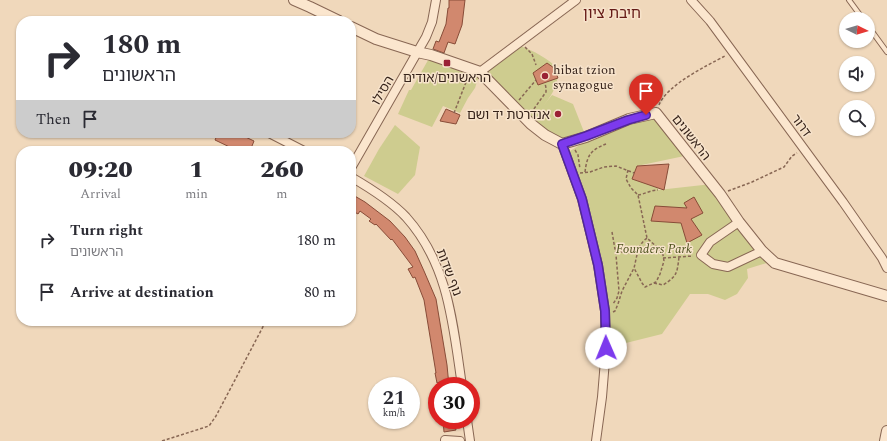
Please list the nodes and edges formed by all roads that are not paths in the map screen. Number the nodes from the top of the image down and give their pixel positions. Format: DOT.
graph roads {
  1 [pos="294,0"];
  2 [pos="436,0"];
  3 [pos="576,0"];
  4 [pos="692,0"];
  5 [pos="849,0"];
  6 [pos="858,12"];
  7 [pos="329,16"];
  8 [pos="356,29"];
  9 [pos="875,36"];
  10 [pos="417,52"];
  11 [pos="887,52"];
  12 [pos="476,71"];
  13 [pos="279,138"];
  14 [pos="562,144"];
  15 [pos="294,146"];
  16 [pos="356,159"];
  17 [pos="356,180"];
  18 [pos="739,222"];
  19 [pos="762,251"];
  20 [pos="887,268"];
  21 [pos="887,296"];
  22 [pos="461,377"];
  23 [pos="468,429"];
  24 [pos="887,431"];
  25 [pos="445,440"];
  26 [pos="460,441"];
  27 [pos="470,441"];
  28 [pos="596,441"];
  29 [pos="885,441"];
  1 -- 7 [label="street"];
  2 -- 10 [label="street, הסילו"];
  3 -- 12 [label="street"];
  4 -- 20 [label="street, דרור"];
  5 -- 6 [label="lane"];
  8 -- 10 [label="street"];
  9 -- 11 [label="lane"];
  10 -- 12 [label="street"];
  10 -- 16 [label="street, הסילו"];
  12 -- 14 [label="street"];
  13 -- 15 [label="street"];
  14 -- 18 [label="street, הראשונים"];
  14 -- 28 [label="street"];
  17 -- 22 [label="street, נוף שדות"];
  18 -- 19 [label="street, הראשונים"];
  18 -- 19 [label="street"];
  19 -- 21 [label="street, הראשונים"];
  23 -- 27 [label="street"];
  24 -- 29 [label="street"];
  25 -- 26 [label="street"];
}
